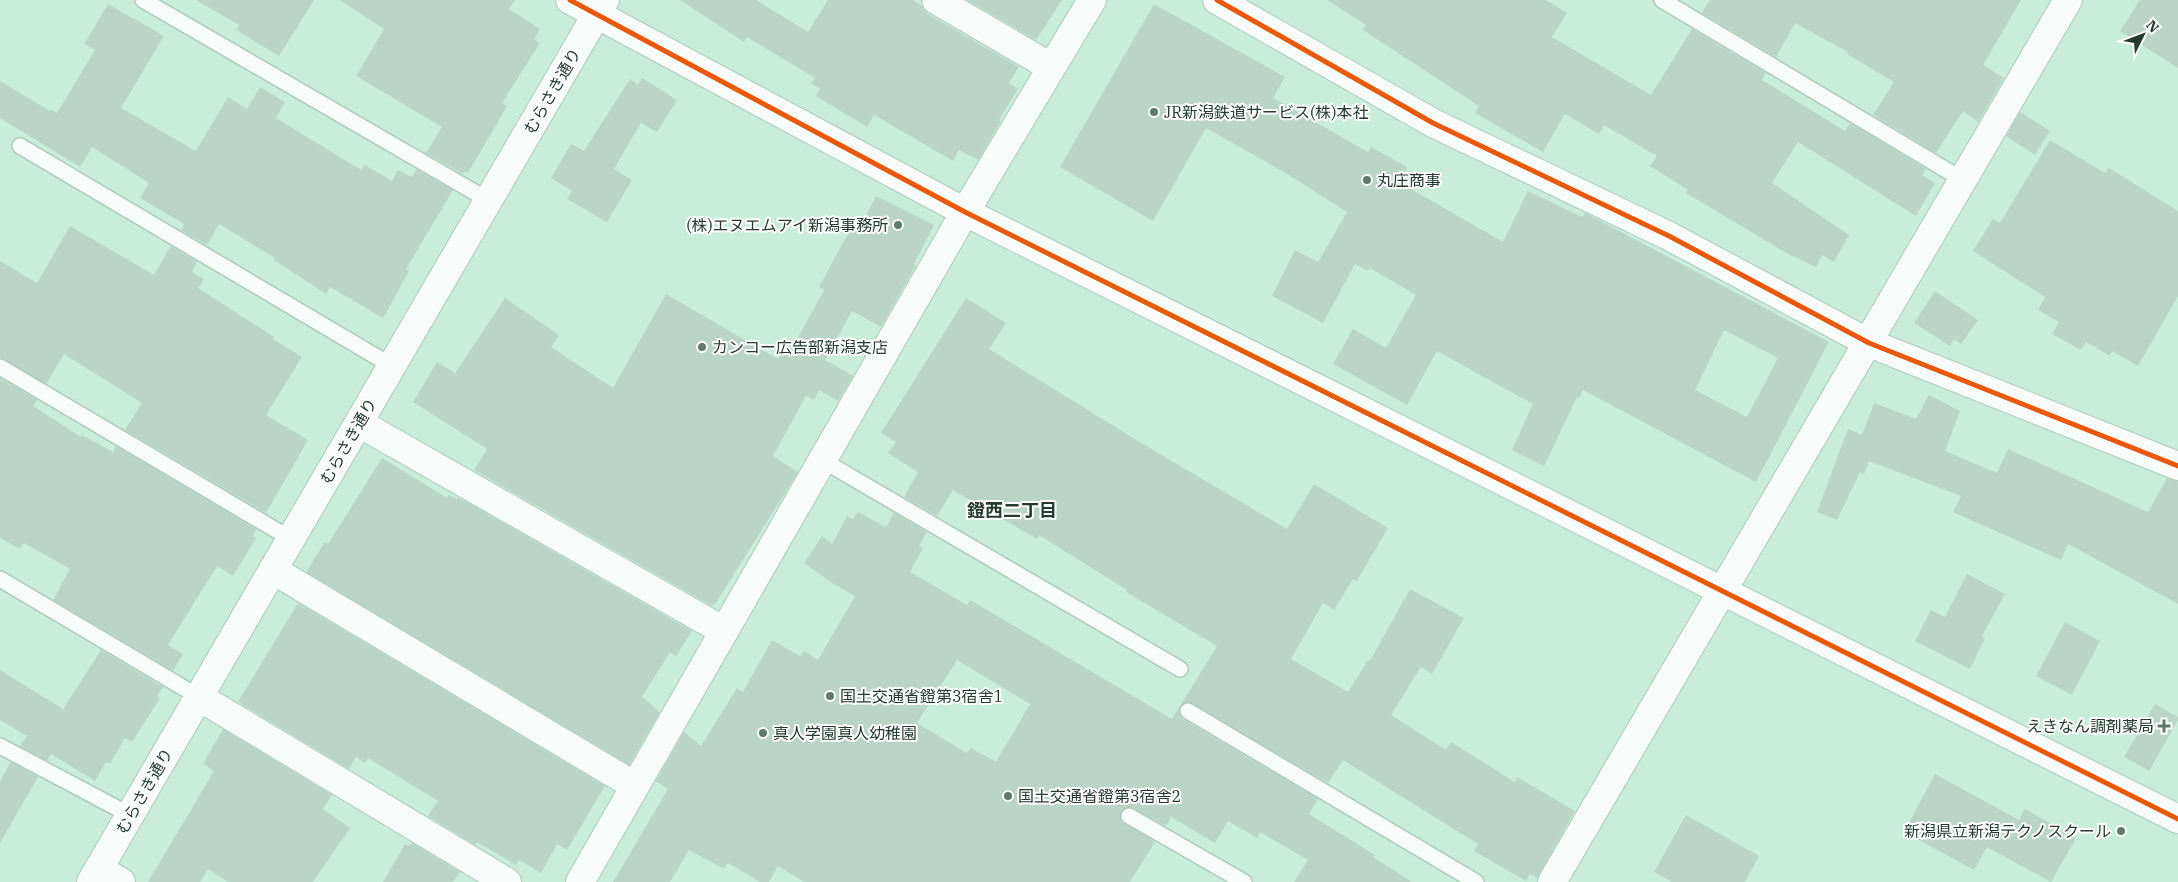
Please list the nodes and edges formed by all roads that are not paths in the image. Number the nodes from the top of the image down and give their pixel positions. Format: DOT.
graph roads {
  1 [pos="144,0"];
  2 [pos="570,0"];
  3 [pos="936,0"];
  4 [pos="1092,0"];
  5 [pos="1217,0"];
  6 [pos="1662,0"];
  7 [pos="2068,0"];
  8 [pos="601,8"];
  9 [pos="1052,67"];
  10 [pos="20,146"];
  11 [pos="1963,180"];
  12 [pos="488,200"];
  13 [pos="965,212"];
  14 [pos="1869,343"];
  15 [pos="392,366"];
  16 [pos="0,367"];
  17 [pos="358,423"];
  18 [pos="822,460"];
  19 [pos="2178,466"];
  20 [pos="291,539"];
  21 [pos="272,570"];
  22 [pos="0,580"];
  23 [pos="1721,591"];
  24 [pos="724,631"];
  25 [pos="1180,669"];
  26 [pos="199,697"];
  27 [pos="1188,711"];
  28 [pos="0,746"];
  29 [pos="635,786"];
  30 [pos="130,815"];
  31 [pos="1129,816"];
  32 [pos="2178,819"];
  33 [pos="104,878"];
  34 [pos="507,882"];
  35 [pos="580,882"];
  36 [pos="1244,882"];
  37 [pos="1476,882"];
  38 [pos="1552,882"];
  1 -- 12 [label="lane"];
  2 -- 8 [label="street"];
  3 -- 9 [label="street"];
  4 -- 9 [label="street"];
  5 -- 14 [label="street"];
  6 -- 11 [label="lane"];
  7 -- 11 [label="street"];
  8 -- 12 [label="street, むらさき通り"];
  8 -- 13 [label="street"];
  9 -- 13 [label="street"];
  10 -- 15 [label="lane"];
  11 -- 14 [label="street"];
  12 -- 15 [label="street, むらさき通り"];
  13 -- 18 [label="street"];
  13 -- 23 [label="street"];
  14 -- 19 [label="street"];
  14 -- 23 [label="street"];
  15 -- 17 [label="street, むらさき通り"];
  16 -- 20 [label="lane"];
  17 -- 20 [label="street, むらさき通り"];
  17 -- 24 [label="street"];
  18 -- 24 [label="street"];
  18 -- 25 [label="lane"];
  20 -- 21 [label="street, むらさき通り"];
  21 -- 26 [label="street, むらさき通り"];
  21 -- 29 [label="street"];
  22 -- 26 [label="lane"];
  23 -- 32 [label="street"];
  23 -- 38 [label="street"];
  24 -- 29 [label="street"];
  26 -- 30 [label="street, むらさき通り"];
  26 -- 34 [label="street"];
  27 -- 37 [label="lane"];
  28 -- 30 [label="lane"];
  29 -- 35 [label="street"];
  30 -- 33 [label="street, むらさき通り"];
  31 -- 36 [label="lane"];
}
